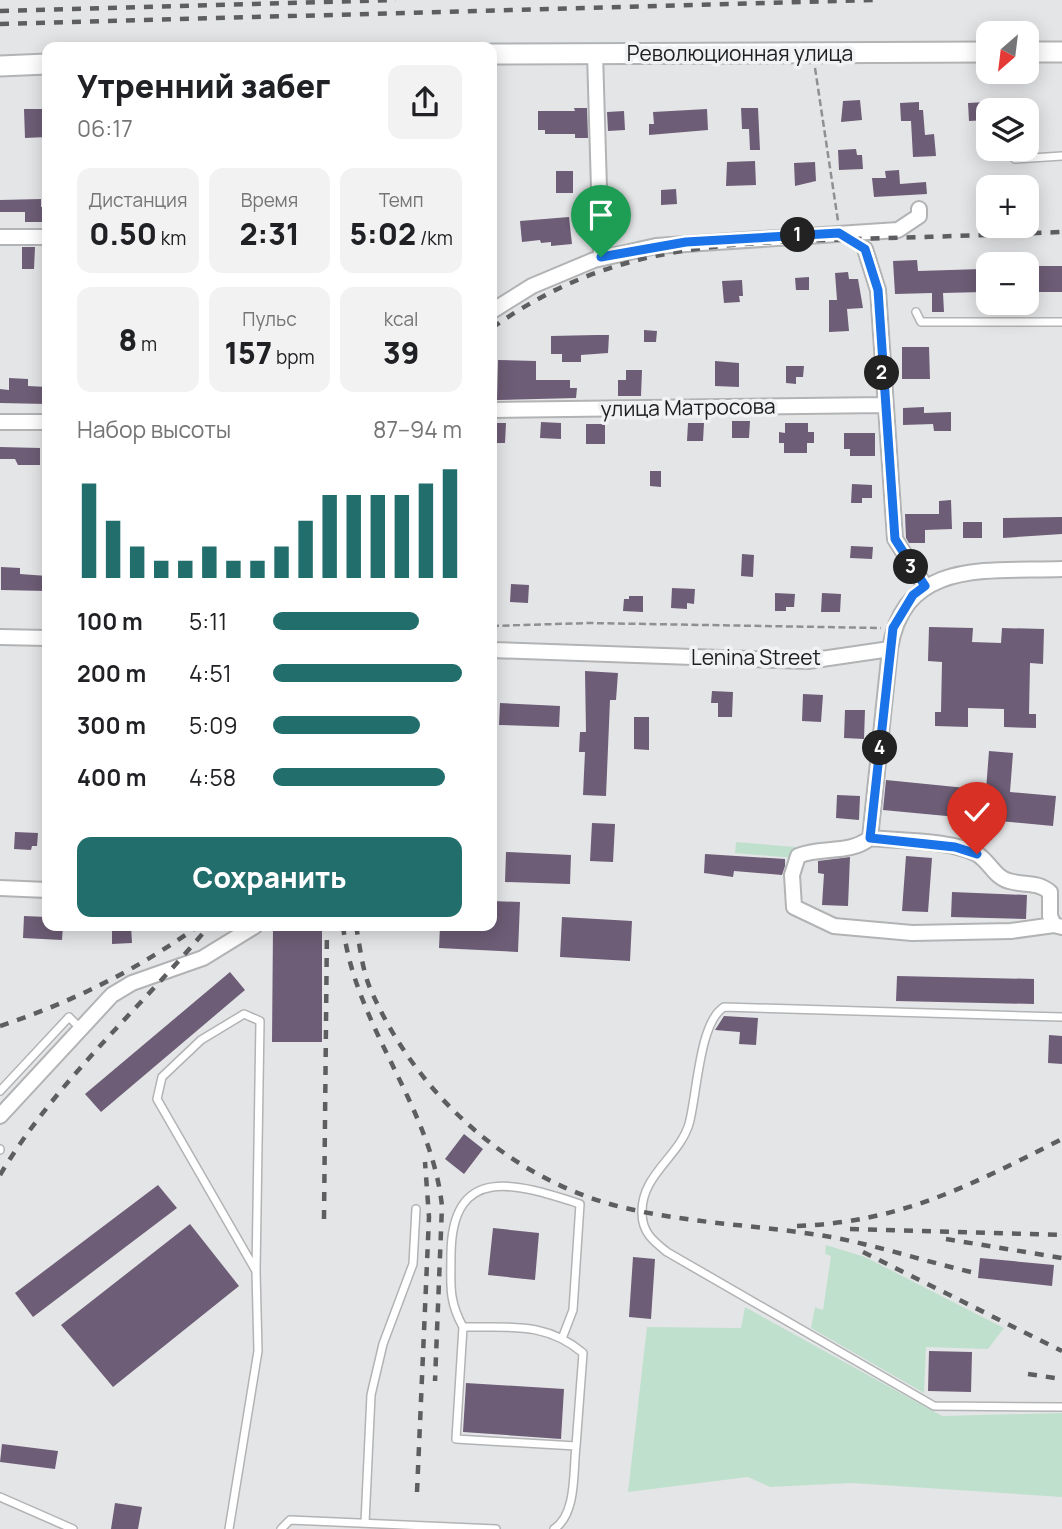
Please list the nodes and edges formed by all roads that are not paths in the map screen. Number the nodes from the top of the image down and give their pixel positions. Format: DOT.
graph roads {
  1 [pos="976,52"];
  2 [pos="1040,52"];
  3 [pos="1062,52"];
  4 [pos="595,53"];
  5 [pos="497,54"];
  6 [pos="42,64"];
  7 [pos="0,66"];
  8 [pos="1062,156"];
  9 [pos="1039,157"];
  10 [pos="919,209"];
  11 [pos="0,237"];
  12 [pos="42,237"];
  13 [pos="865,249"];
  14 [pos="601,257"];
  15 [pos="497,308"];
  16 [pos="916,312"];
  17 [pos="1062,323"];
  18 [pos="884,405"];
  19 [pos="497,410"];
  20 [pos="0,422"];
  21 [pos="42,422"];
  22 [pos="1062,569"];
  23 [pos="925,586"];
  24 [pos="0,637"];
  25 [pos="42,638"];
  26 [pos="890,649"];
  27 [pos="497,650"];
  28 [pos="870,838"];
  29 [pos="0,888"];
  30 [pos="42,890"];
  31 [pos="1058,926"];
  32 [pos="247,931"];
  33 [pos="1062,1017"];
  34 [pos="80,1028"];
  35 [pos="0,1091"];
  36 [pos="0,1116"];
  37 [pos="416,1209"];
  38 [pos="256,1271"];
  39 [pos="463,1327"];
  40 [pos="564,1336"];
  41 [pos="1062,1407"];
  42 [pos="576,1446"];
  43 [pos="0,1497"];
  44 [pos="365,1523"];
  45 [pos="73,1529"];
  46 [pos="229,1529"];
  47 [pos="281,1529"];
  48 [pos="496,1529"];
  49 [pos="554,1529"];
  1 -- 4 [label="main road, Революционная улица"];
  2 -- 3 [label="main road"];
  4 -- 5 [label="main road, Революционная улица"];
  4 -- 14 [label="street"];
  6 -- 7 [label="main road"];
  8 -- 9 [label="lane"];
  10 -- 14 [label="street"];
  11 -- 12 [label="street"];
  13 -- 18 [label="street"];
  14 -- 15 [label="street"];
  16 -- 17 [label="lane"];
  18 -- 19 [label="street, улица Матросова"];
  18 -- 23 [label="street"];
  20 -- 21 [label="street"];
  22 -- 23 [label="street"];
  23 -- 26 [label="street"];
  24 -- 25 [label="street"];
  26 -- 27 [label="street, Lenina Street"];
  26 -- 28 [label="street"];
  28 -- 31 [label="street"];
  28 -- 31 [label="street"];
  29 -- 30 [label="street"];
  32 -- 34 [label="street"];
  33 -- 41 [label="lane"];
  34 -- 35 [label="lane"];
  34 -- 36 [label="street"];
  37 -- 44 [label="lane"];
  38 -- 38 [label="lane"];
  38 -- 46 [label="lane"];
  39 -- 40 [label="lane"];
  39 -- 40 [label="lane"];
  39 -- 42 [label="lane"];
  40 -- 42 [label="lane"];
  42 -- 49 [label="lane"];
  43 -- 45 [label="lane"];
  44 -- 47 [label="lane"];
  44 -- 48 [label="lane"];
}
